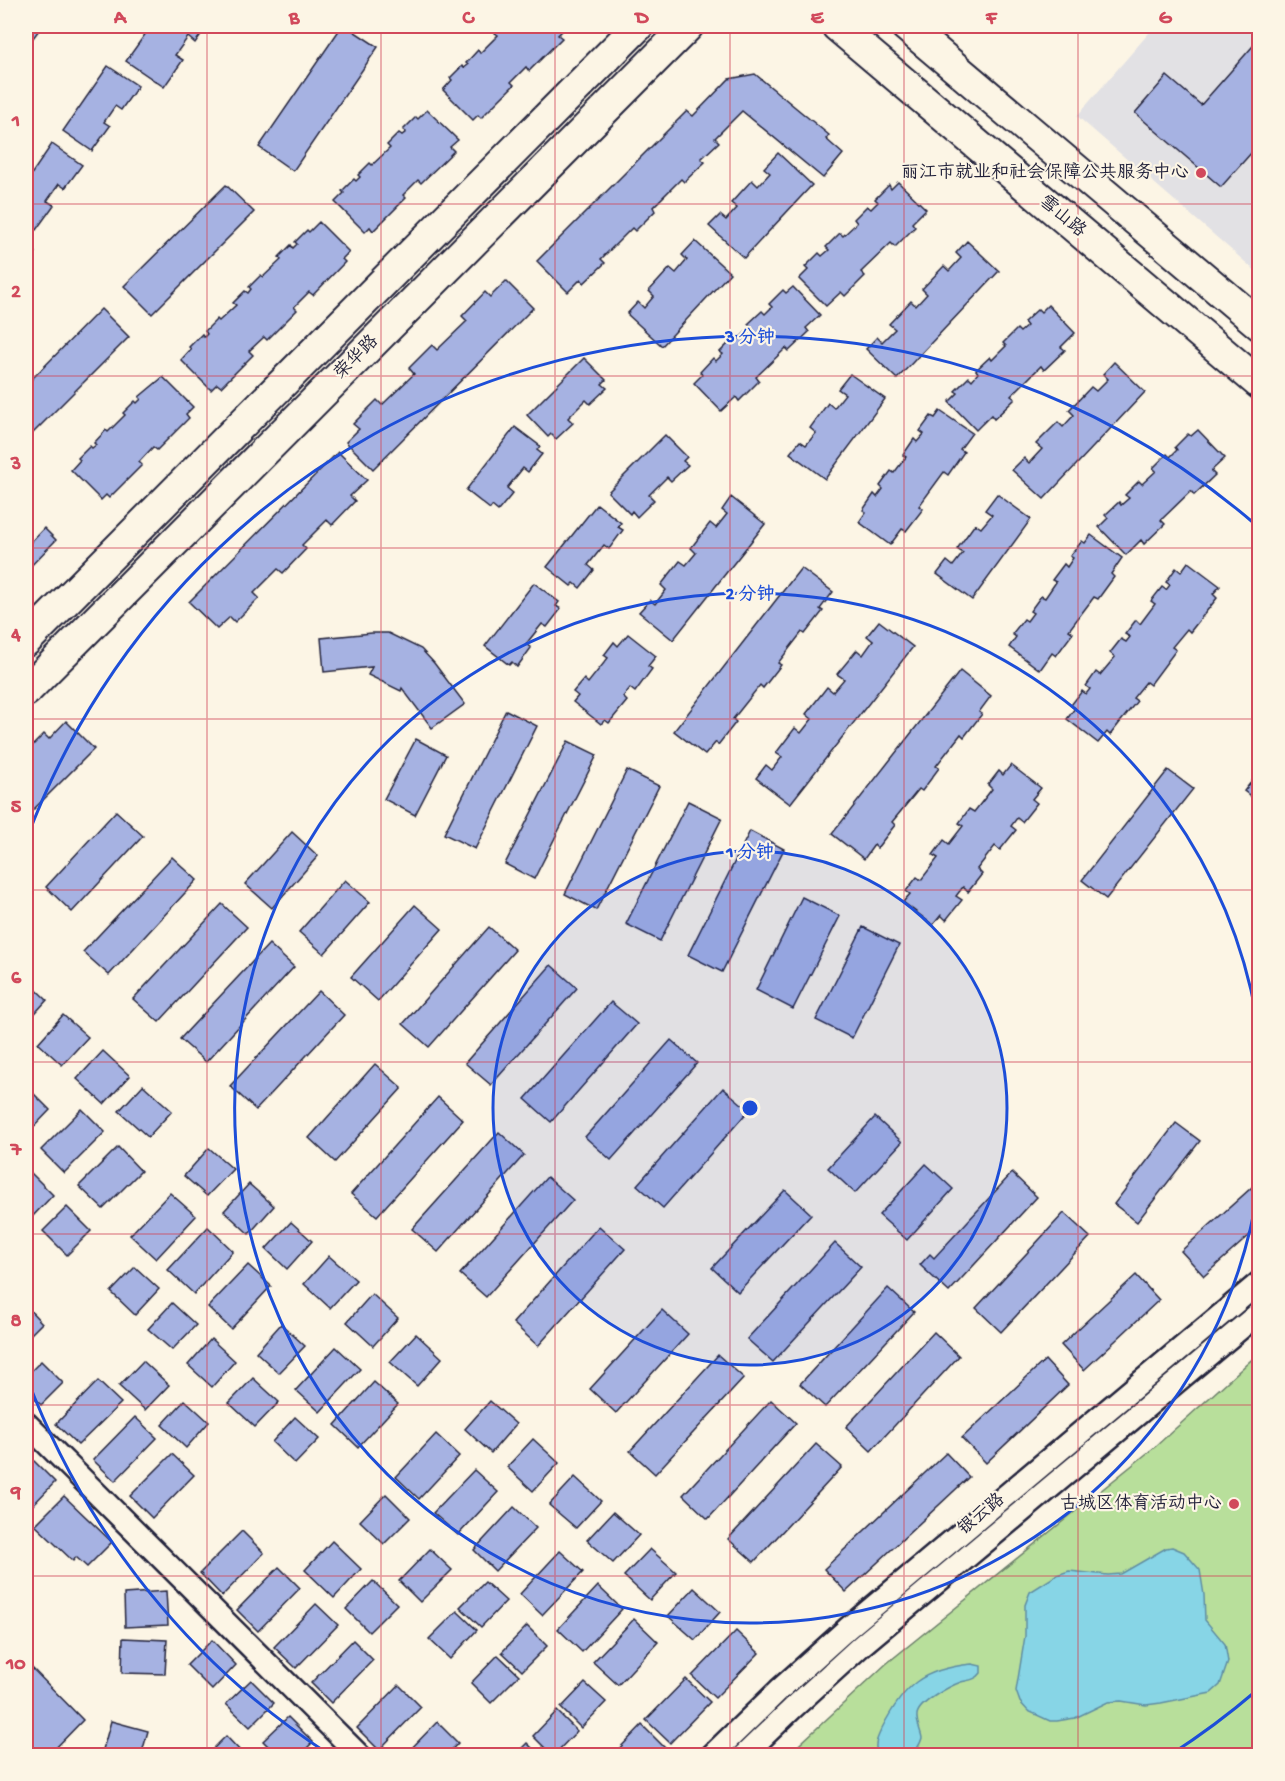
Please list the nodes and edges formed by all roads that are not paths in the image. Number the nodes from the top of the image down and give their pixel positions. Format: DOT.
graph roads {
  1 [pos="638,26"];
  2 [pos="688,26"];
  3 [pos="837,26"];
  4 [pos="906,26"];
  5 [pos="1260,325"];
  6 [pos="1260,384"];
  7 [pos="26,641"];
  8 [pos="26,691"];
  9 [pos="1260,1282"];
  10 [pos="1260,1312"];
  11 [pos="26,1423"];
  12 [pos="360,1755"];
  13 [pos="711,1755"];
  14 [pos="743,1755"];
  1 -- 7 [label="street, 荣华路"];
  2 -- 8 [label="street, 荣华路"];
  3 -- 6 [label="street, 雪山路"];
  4 -- 5 [label="street"];
  9 -- 13 [label="street, 银云路"];
  10 -- 14 [label="street, 银云路"];
  11 -- 12 [label="street"];
}
